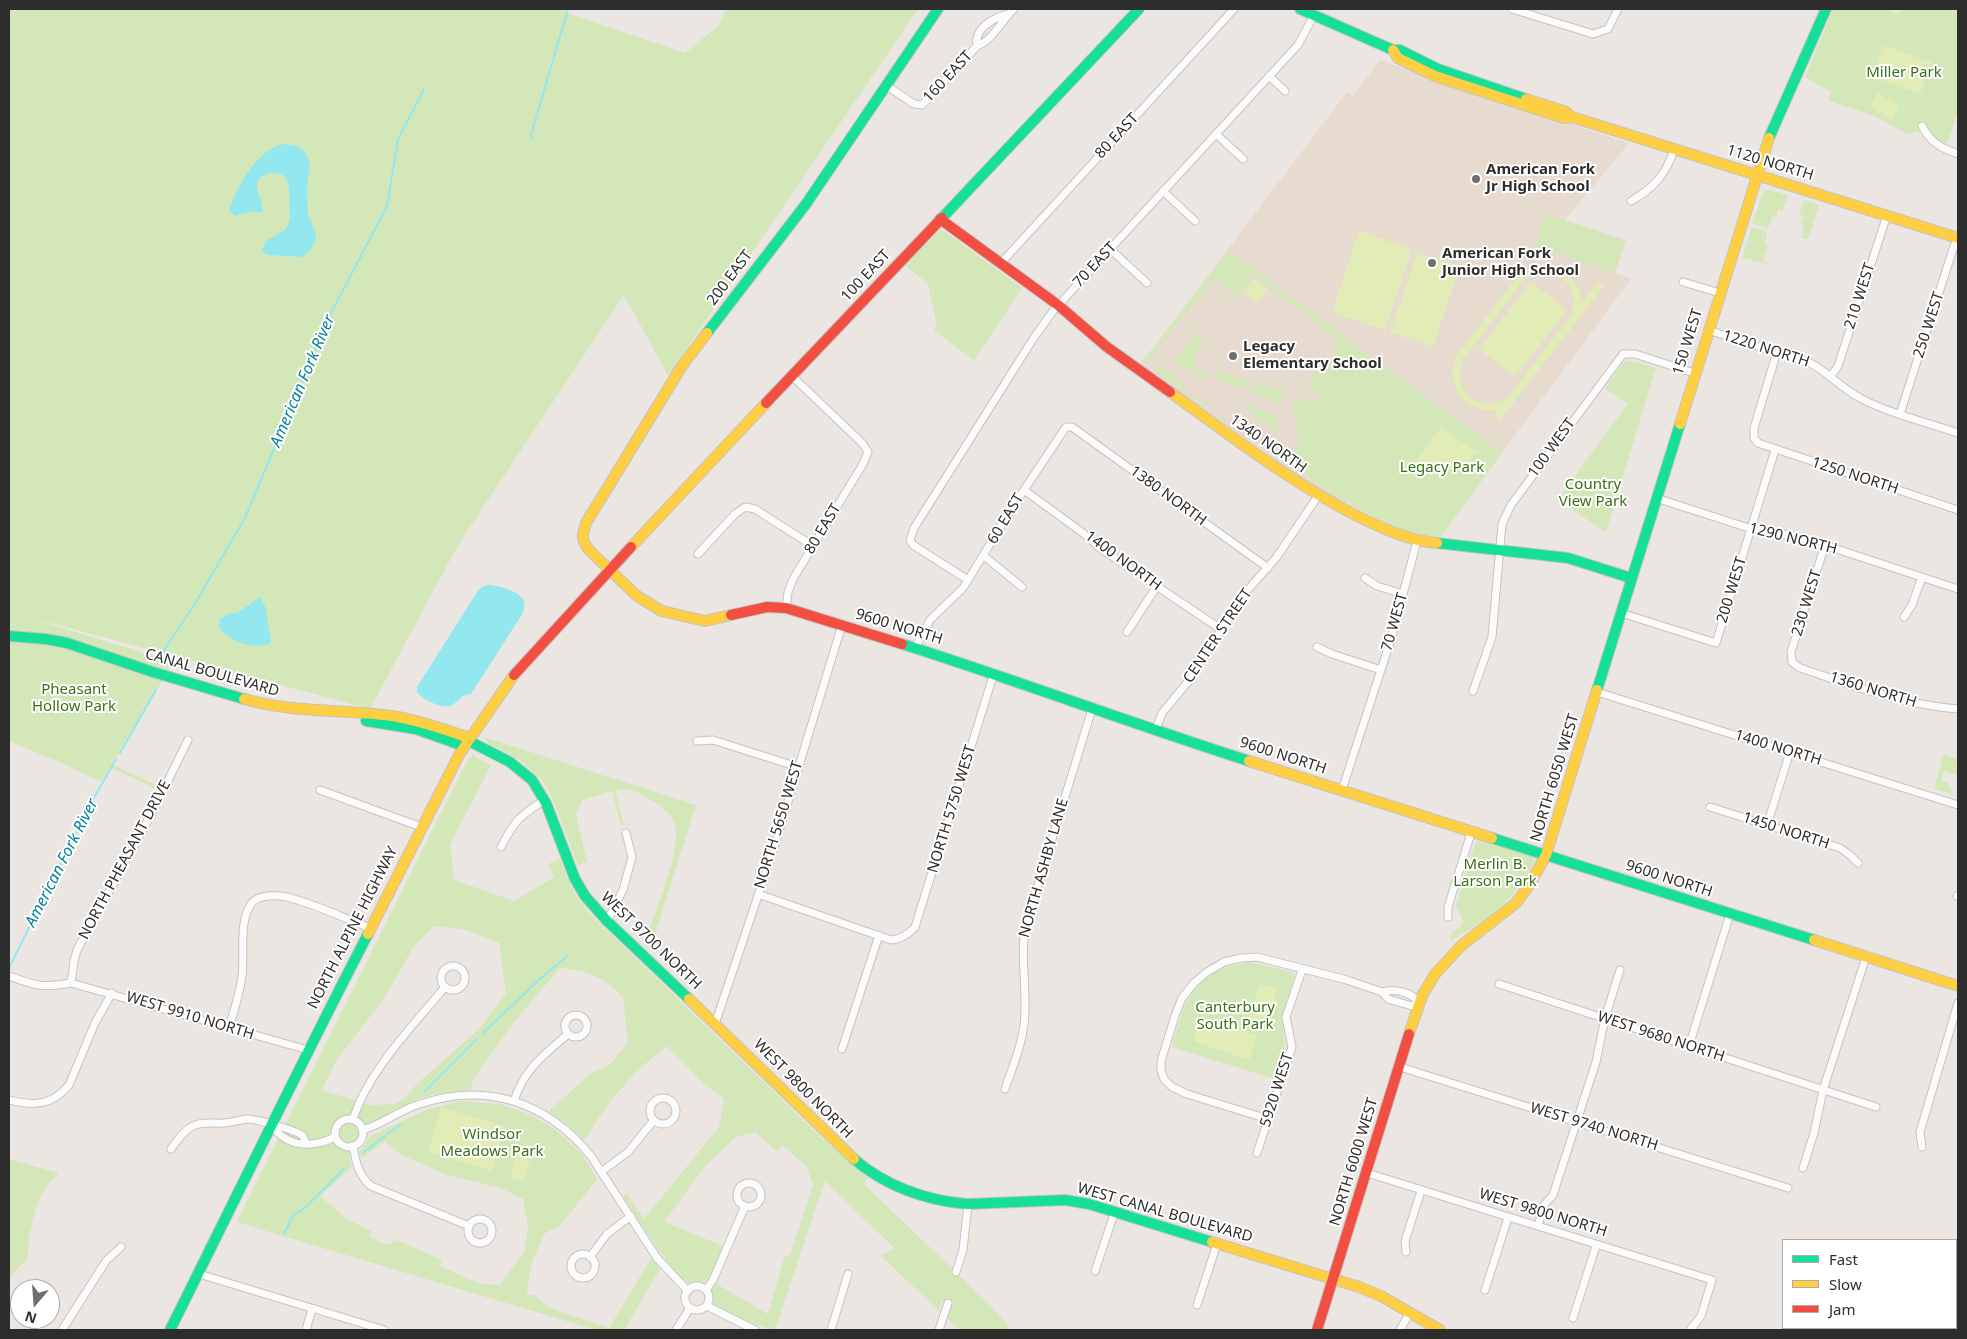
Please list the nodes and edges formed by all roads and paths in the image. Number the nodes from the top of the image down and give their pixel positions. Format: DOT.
graph roads {
  1 [pos="938,9"];
  2 [pos="1139,9"];
  3 [pos="1234,9"];
  4 [pos="1300,9"];
  5 [pos="1512,9"];
  6 [pos="1618,9"];
  7 [pos="1826,9"];
  8 [pos="1011,11"];
  9 [pos="1314,15"];
  10 [pos="977,46"];
  11 [pos="1269,76"];
  12 [pos="887,86"];
  13 [pos="1285,91"];
  14 [pos="1922,126"];
  15 [pos="1216,134"];
  16 [pos="1674,150"];
  17 [pos="1958,154"];
  18 [pos="1243,159"];
  19 [pos="1756,175"];
  20 [pos="1163,191"];
  21 [pos="1631,201"];
  22 [pos="1887,215"];
  23 [pos="940,219"];
  24 [pos="1195,220"];
  25 [pos="1958,238"];
  26 [pos="1110,249"];
  27 [pos="1001,263"];
  28 [pos="1683,282"];
  29 [pos="1147,283"];
  30 [pos="1720,293"];
  31 [pos="1058,305"];
  32 [pos="1708,330"];
  33 [pos="1777,352"];
  34 [pos="1694,373"];
  35 [pos="792,376"];
  36 [pos="1831,376"];
  37 [pos="1900,414"];
  38 [pos="1066,427"];
  39 [pos="1958,433"];
  40 [pos="1775,450"];
  41 [pos="1024,490"];
  42 [pos="1318,496"];
  43 [pos="1656,498"];
  44 [pos="1958,510"];
  45 [pos="1751,529"];
  46 [pos="1417,541"];
  47 [pos="1825,545"];
  48 [pos="813,546"];
  49 [pos="1500,550"];
  50 [pos="698,554"];
  51 [pos="984,556"];
  52 [pos="612,567"];
  53 [pos="1268,568"];
  54 [pos="1922,576"];
  55 [pos="1365,578"];
  56 [pos="1631,578"];
  57 [pos="968,580"];
  58 [pos="1157,586"];
  59 [pos="1022,587"];
  60 [pos="1958,588"];
  61 [pos="1403,594"];
  62 [pos="786,608"];
  63 [pos="1621,613"];
  64 [pos="1904,617"];
  65 [pos="842,625"];
  66 [pos="1222,630"];
  67 [pos="1127,632"];
  68 [pos="9,636"];
  69 [pos="9,642"];
  70 [pos="1316,647"];
  71 [pos="915,648"];
  72 [pos="1792,662"];
  73 [pos="1381,670"];
  74 [pos="994,673"];
  75 [pos="1473,691"];
  76 [pos="1597,692"];
  77 [pos="1092,709"];
  78 [pos="1958,709"];
  79 [pos="1156,729"];
  80 [pos="188,740"];
  81 [pos="467,741"];
  82 [pos="697,741"];
  83 [pos="1790,752"];
  84 [pos="798,767"];
  85 [pos="320,790"];
  86 [pos="1342,790"];
  87 [pos="544,800"];
  88 [pos="1958,805"];
  89 [pos="1710,807"];
  90 [pos="1767,825"];
  91 [pos="421,827"];
  92 [pos="626,833"];
  93 [pos="1471,833"];
  94 [pos="501,847"];
  95 [pos="1546,855"];
  96 [pos="1858,864"];
  97 [pos="758,894"];
  98 [pos="1730,914"];
  99 [pos="1448,917"];
  100 [pos="607,921"];
  101 [pos="370,928"];
  102 [pos="879,936"];
  103 [pos="1866,957"];
  104 [pos="1302,970"];
  105 [pos="1620,970"];
  106 [pos="11,976"];
  107 [pos="71,982"];
  108 [pos="1499,984"];
  109 [pos="1958,986"];
  110 [pos="445,987"];
  111 [pos="112,993"];
  112 [pos="1419,1003"];
  113 [pos="1958,1003"];
  114 [pos="1605,1018"];
  115 [pos="715,1024"];
  116 [pos="229,1028"];
  117 [pos="568,1034"];
  118 [pos="1689,1046"];
  119 [pos="842,1048"];
  120 [pos="308,1050"];
  121 [pos="1400,1067"];
  122 [pos="1005,1089"];
  123 [pos="1823,1090"];
  124 [pos="9,1100"];
  125 [pos="514,1101"];
  126 [pos="1876,1107"];
  127 [pos="352,1119"];
  128 [pos="1268,1119"];
  129 [pos="654,1120"];
  130 [pos="1577,1122"];
  131 [pos="272,1126"];
  132 [pos="362,1130"];
  133 [pos="335,1137"];
  134 [pos="352,1146"];
  135 [pos="1922,1147"];
  136 [pos="172,1149"];
  137 [pos="1257,1153"];
  138 [pos="1803,1168"];
  139 [pos="601,1172"];
  140 [pos="1367,1173"];
  141 [pos="870,1174"];
  142 [pos="1788,1188"];
  143 [pos="1421,1191"];
  144 [pos="968,1204"];
  145 [pos="745,1206"];
  146 [pos="1114,1211"];
  147 [pos="631,1216"];
  148 [pos="1508,1218"];
  149 [pos="469,1226"];
  150 [pos="1538,1226"];
  151 [pos="1217,1244"];
  152 [pos="1596,1246"];
  153 [pos="121,1247"];
  154 [pos="1406,1252"];
  155 [pos="590,1257"];
  156 [pos="1095,1271"];
  157 [pos="956,1272"];
  158 [pos="199,1274"];
  159 [pos="848,1274"];
  160 [pos="1333,1279"];
  161 [pos="706,1290"];
  162 [pos="1485,1290"];
  163 [pos="688,1291"];
  164 [pos="948,1303"];
  165 [pos="1197,1305"];
  166 [pos="707,1306"];
  167 [pos="312,1308"];
  168 [pos="690,1308"];
  169 [pos="1409,1314"];
  170 [pos="1573,1318"];
  171 [pos="62,1330"];
  172 [pos="170,1330"];
  173 [pos="306,1330"];
  174 [pos="384,1330"];
  175 [pos="676,1330"];
  176 [pos="755,1330"];
  177 [pos="831,1330"];
  178 [pos="939,1330"];
  179 [pos="1317,1330"];
  180 [pos="1400,1330"];
  181 [pos="1440,1330"];
  182 [pos="1690,1330"];
  1 -- 12 [label="street, 200 EAST"];
  2 -- 23 [label="street, 100 EAST"];
  3 -- 27 [label="street, 80 EAST"];
  4 -- 9 [label="street, 1120 NORTH"];
  5 -- 6 [label="street"];
  7 -- 19 [label="street, 150 WEST"];
  8 -- 10 [label="street, 160 EAST"];
  8 -- 10 [label="street, 160 EAST"];
  9 -- 11 [label="street, 70 EAST"];
  9 -- 16 [label="street, 1120 NORTH"];
  10 -- 12 [label="street, 160 EAST"];
  11 -- 13 [label="street"];
  11 -- 15 [label="street, 70 EAST"];
  12 -- 52 [label="street, 200 EAST"];
  14 -- 17 [label="street"];
  15 -- 18 [label="street"];
  15 -- 20 [label="street, 70 EAST"];
  16 -- 19 [label="street, 1120 NORTH"];
  16 -- 21 [label="street"];
  19 -- 22 [label="street, 1120 NORTH"];
  19 -- 30 [label="street, 150 WEST"];
  20 -- 24 [label="street"];
  20 -- 26 [label="street, 70 EAST"];
  22 -- 25 [label="street, 1120 NORTH"];
  22 -- 36 [label="street, 210 WEST"];
  23 -- 27 [label="street, 1340 NORTH"];
  23 -- 35 [label="street, 100 EAST"];
  25 -- 37 [label="street, 250 WEST"];
  26 -- 29 [label="street"];
  26 -- 31 [label="street, 70 EAST"];
  27 -- 31 [label="street, 1340 NORTH"];
  28 -- 30 [label="street"];
  30 -- 32 [label="street, 150 WEST"];
  31 -- 42 [label="street, 1340 NORTH"];
  31 -- 57 [label="street, 70 EAST"];
  32 -- 33 [label="street, 1220 NORTH"];
  32 -- 34 [label="street, 150 WEST"];
  33 -- 36 [label="street, 1220 NORTH"];
  33 -- 40 [label="street, 1250 NORTH"];
  34 -- 43 [label="street, 150 WEST"];
  34 -- 49 [label="street, 100 WEST"];
  35 -- 48 [label="street, 80 EAST"];
  35 -- 52 [label="street, 100 EAST"];
  36 -- 37 [label="street, 1220 NORTH"];
  37 -- 39 [label="street, 1220 NORTH"];
  38 -- 41 [label="street, 60 EAST"];
  38 -- 53 [label="street, 1380 NORTH"];
  40 -- 44 [label="street, 1250 NORTH"];
  40 -- 45 [label="street, 200 WEST"];
  41 -- 51 [label="street, 60 EAST"];
  41 -- 58 [label="street, 1400 NORTH"];
  42 -- 46 [label="street, 1340 NORTH"];
  42 -- 53 [label="street, CENTER STREET"];
  43 -- 45 [label="street, 1290 NORTH"];
  43 -- 56 [label="street, 150 WEST"];
  45 -- 47 [label="street, 1290 NORTH"];
  45 -- 63 [label="street, 200 WEST"];
  46 -- 49 [label="street, 1340 NORTH"];
  46 -- 61 [label="street, 70 WEST"];
  47 -- 54 [label="street, 1290 NORTH"];
  47 -- 72 [label="street, 230 WEST"];
  48 -- 50 [label="street"];
  48 -- 62 [label="street, 80 EAST"];
  49 -- 56 [label="street, 1340 NORTH"];
  49 -- 75 [label="street, 100 WEST"];
  51 -- 57 [label="street, 60 EAST"];
  51 -- 59 [label="street"];
  52 -- 62 [label="street, 9600 NORTH"];
  52 -- 81 [label="street, NORTH ALPINE HIGHWAY"];
  53 -- 66 [label="street, CENTER STREET"];
  54 -- 60 [label="street, 1290 NORTH"];
  54 -- 64 [label="street"];
  55 -- 61 [label="street"];
  56 -- 63 [label="street, 150 WEST"];
  57 -- 71 [label="street, 60 EAST"];
  58 -- 66 [label="street, 1400 NORTH"];
  58 -- 67 [label="street"];
  61 -- 73 [label="street, 70 WEST"];
  62 -- 65 [label="street, 9600 NORTH"];
  63 -- 76 [label="street, 150 WEST"];
  65 -- 71 [label="street, 9600 NORTH"];
  65 -- 84 [label="street, NORTH 5650 WEST"];
  66 -- 79 [label="street, CENTER STREET"];
  68 -- 81 [label="street, CANAL BOULEVARD"];
  69 -- 81 [label="street, CANAL BOULEVARD"];
  70 -- 73 [label="street"];
  71 -- 74 [label="street, 9600 NORTH"];
  72 -- 78 [label="street, 1360 NORTH"];
  73 -- 86 [label="street, 70 WEST"];
  74 -- 77 [label="street, 9600 NORTH"];
  74 -- 102 [label="street, NORTH 5750 WEST"];
  76 -- 83 [label="street, 1400 NORTH"];
  76 -- 95 [label="street, NORTH 6050 WEST"];
  77 -- 79 [label="street, 9600 NORTH"];
  77 -- 122 [label="street, NORTH ASHBY LANE"];
  79 -- 86 [label="street, 9600 NORTH"];
  80 -- 107 [label="street, NORTH PHEASANT DRIVE"];
  81 -- 87 [label="street, WEST 9700 NORTH"];
  81 -- 91 [label="street, NORTH ALPINE HIGHWAY"];
  82 -- 84 [label="street"];
  83 -- 88 [label="street, 1400 NORTH"];
  83 -- 90 [label="street"];
  84 -- 97 [label="street, NORTH 5650 WEST"];
  85 -- 91 [label="street"];
  86 -- 93 [label="street, 9600 NORTH"];
  87 -- 94 [label="street"];
  87 -- 100 [label="street, WEST 9700 NORTH"];
  89 -- 90 [label="street, 1450 NORTH"];
  90 -- 96 [label="street, 1450 NORTH"];
  91 -- 101 [label="street, NORTH ALPINE HIGHWAY"];
  92 -- 100 [label="street"];
  93 -- 95 [label="street, 9600 NORTH"];
  93 -- 99 [label="street"];
  95 -- 98 [label="street, 9600 NORTH"];
  95 -- 112 [label="street, NORTH 6050 WEST"];
  97 -- 102 [label="street"];
  97 -- 115 [label="street, NORTH 5650 WEST"];
  98 -- 103 [label="street, 9600 NORTH"];
  98 -- 118 [label="street"];
  100 -- 115 [label="street, WEST 9700 NORTH"];
  101 -- 116 [label="street"];
  101 -- 120 [label="street, NORTH ALPINE HIGHWAY"];
  102 -- 119 [label="street"];
  103 -- 109 [label="street, 9600 NORTH"];
  103 -- 123 [label="street"];
  104 -- 112 [label="street"];
  104 -- 128 [label="street, 5920 WEST"];
  104 -- 128 [label="street"];
  105 -- 114 [label="street"];
  106 -- 107 [label="street"];
  107 -- 111 [label="street, WEST 9910 NORTH"];
  108 -- 114 [label="street, WEST 9680 NORTH"];
  110 -- 127 [label="street"];
  111 -- 116 [label="street, WEST 9910 NORTH"];
  111 -- 124 [label="street"];
  112 -- 121 [label="street, NORTH 6000 WEST"];
  113 -- 135 [label="street"];
  114 -- 118 [label="street, WEST 9680 NORTH"];
  114 -- 130 [label="street"];
  115 -- 141 [label="street, WEST 9800 NORTH"];
  116 -- 120 [label="street, WEST 9910 NORTH"];
  117 -- 125 [label="street"];
  118 -- 123 [label="street, WEST 9680 NORTH"];
  120 -- 131 [label="street, NORTH ALPINE HIGHWAY"];
  121 -- 130 [label="street, WEST 9740 NORTH"];
  121 -- 140 [label="street, NORTH 6000 WEST"];
  123 -- 126 [label="street, WEST 9680 NORTH"];
  123 -- 138 [label="street"];
  125 -- 132 [label="street"];
  125 -- 139 [label="street"];
  127 -- 132 [label="street"];
  127 -- 133 [label="street"];
  128 -- 137 [label="street, 5920 WEST"];
  129 -- 139 [label="street"];
  130 -- 142 [label="street, WEST 9740 NORTH"];
  130 -- 150 [label="street"];
  131 -- 133 [label="street"];
  131 -- 136 [label="street"];
  131 -- 158 [label="street, NORTH ALPINE HIGHWAY"];
  132 -- 134 [label="street"];
  133 -- 134 [label="street"];
  134 -- 149 [label="street"];
  139 -- 147 [label="street"];
  140 -- 143 [label="street, WEST 9800 NORTH"];
  140 -- 160 [label="street, NORTH 6000 WEST"];
  141 -- 144 [label="street, WEST CANAL BOULEVARD"];
  143 -- 148 [label="street, WEST 9800 NORTH"];
  143 -- 154 [label="street"];
  144 -- 146 [label="street, WEST CANAL BOULEVARD"];
  144 -- 157 [label="street"];
  145 -- 161 [label="street"];
  146 -- 151 [label="street, WEST CANAL BOULEVARD"];
  146 -- 156 [label="street"];
  147 -- 155 [label="street"];
  147 -- 163 [label="street"];
  148 -- 150 [label="street, WEST 9800 NORTH"];
  148 -- 162 [label="street"];
  150 -- 152 [label="street, WEST 9800 NORTH"];
  151 -- 160 [label="street, WEST CANAL BOULEVARD"];
  151 -- 165 [label="street"];
  152 -- 170 [label="street"];
  152 -- 182 [label="street, WEST 9800 NORTH"];
  153 -- 171 [label="street"];
  158 -- 167 [label="street"];
  158 -- 172 [label="street, NORTH ALPINE HIGHWAY"];
  159 -- 177 [label="street"];
  160 -- 169 [label="street, WEST CANAL BOULEVARD"];
  160 -- 179 [label="street, NORTH 6000 WEST"];
  161 -- 163 [label="street"];
  161 -- 166 [label="street"];
  163 -- 168 [label="street"];
  164 -- 178 [label="street"];
  166 -- 168 [label="street"];
  166 -- 176 [label="street"];
  167 -- 173 [label="street"];
  167 -- 174 [label="street"];
  168 -- 175 [label="street"];
  169 -- 180 [label="street"];
  169 -- 181 [label="street, WEST CANAL BOULEVARD"];
}
